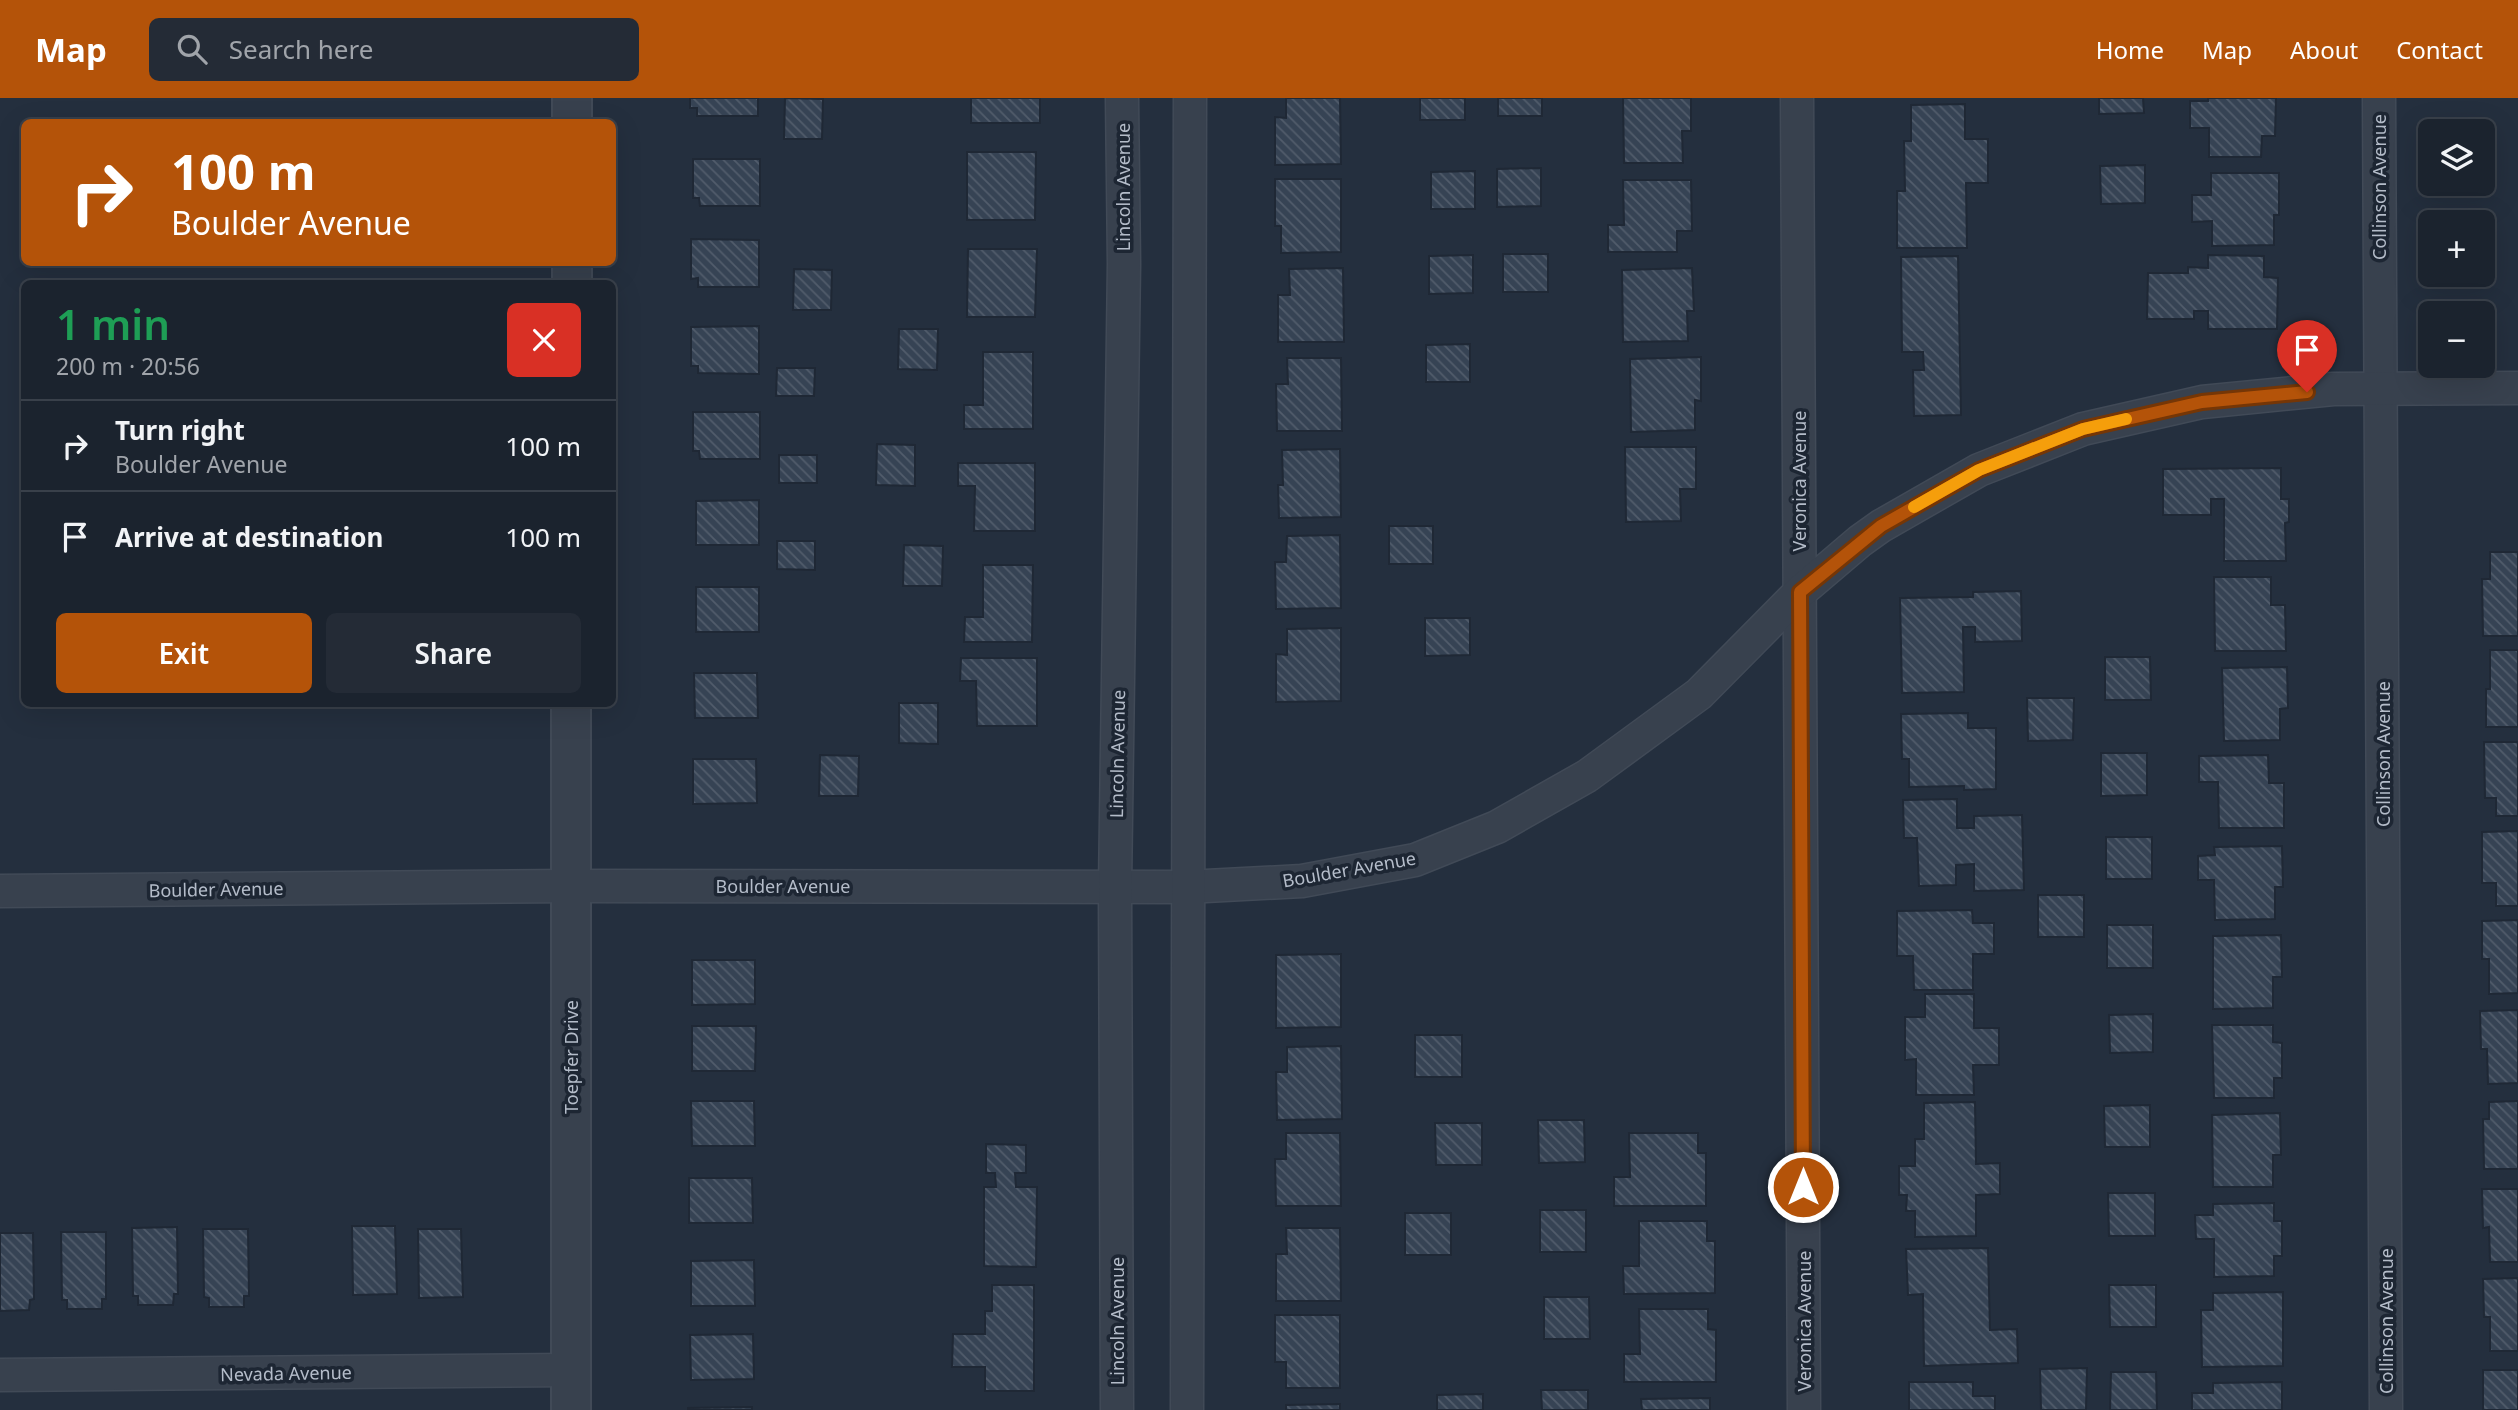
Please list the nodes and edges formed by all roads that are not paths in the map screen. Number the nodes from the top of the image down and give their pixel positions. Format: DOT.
graph roads {
  1 [pos="572,98"];
  2 [pos="1122,98"];
  3 [pos="1190,98"];
  4 [pos="1797,98"];
  5 [pos="2379,98"];
  6 [pos="572,119"];
  7 [pos="2380,388"];
  8 [pos="2518,388"];
  9 [pos="1800,592"];
  10 [pos="571,707"];
  11 [pos="571,886"];
  12 [pos="1115,887"];
  13 [pos="1187,887"];
  14 [pos="0,891"];
  15 [pos="571,1370"];
  16 [pos="0,1375"];
  17 [pos="571,1410"];
  18 [pos="1117,1410"];
  19 [pos="1187,1410"];
  20 [pos="1804,1410"];
  21 [pos="2386,1410"];
  1 -- 6 [label="street"];
  2 -- 12 [label="street, Lincoln Avenue"];
  3 -- 13 [label="street"];
  4 -- 9 [label="street, Veronica Avenue"];
  5 -- 7 [label="street, Collinson Avenue"];
  7 -- 8 [label="street, Boulder Avenue"];
  7 -- 9 [label="street, Boulder Avenue"];
  7 -- 21 [label="street, Collinson Avenue"];
  9 -- 13 [label="street, Boulder Avenue"];
  9 -- 20 [label="street, Veronica Avenue"];
  10 -- 11 [label="street, Toepfer Drive"];
  11 -- 12 [label="street, Boulder Avenue"];
  11 -- 14 [label="street, Boulder Avenue"];
  11 -- 15 [label="street, Toepfer Drive"];
  12 -- 13 [label="street, Boulder Avenue"];
  12 -- 18 [label="street, Lincoln Avenue"];
  13 -- 19 [label="street"];
  15 -- 16 [label="street, Nevada Avenue"];
  15 -- 17 [label="street, Toepfer Drive"];
}
